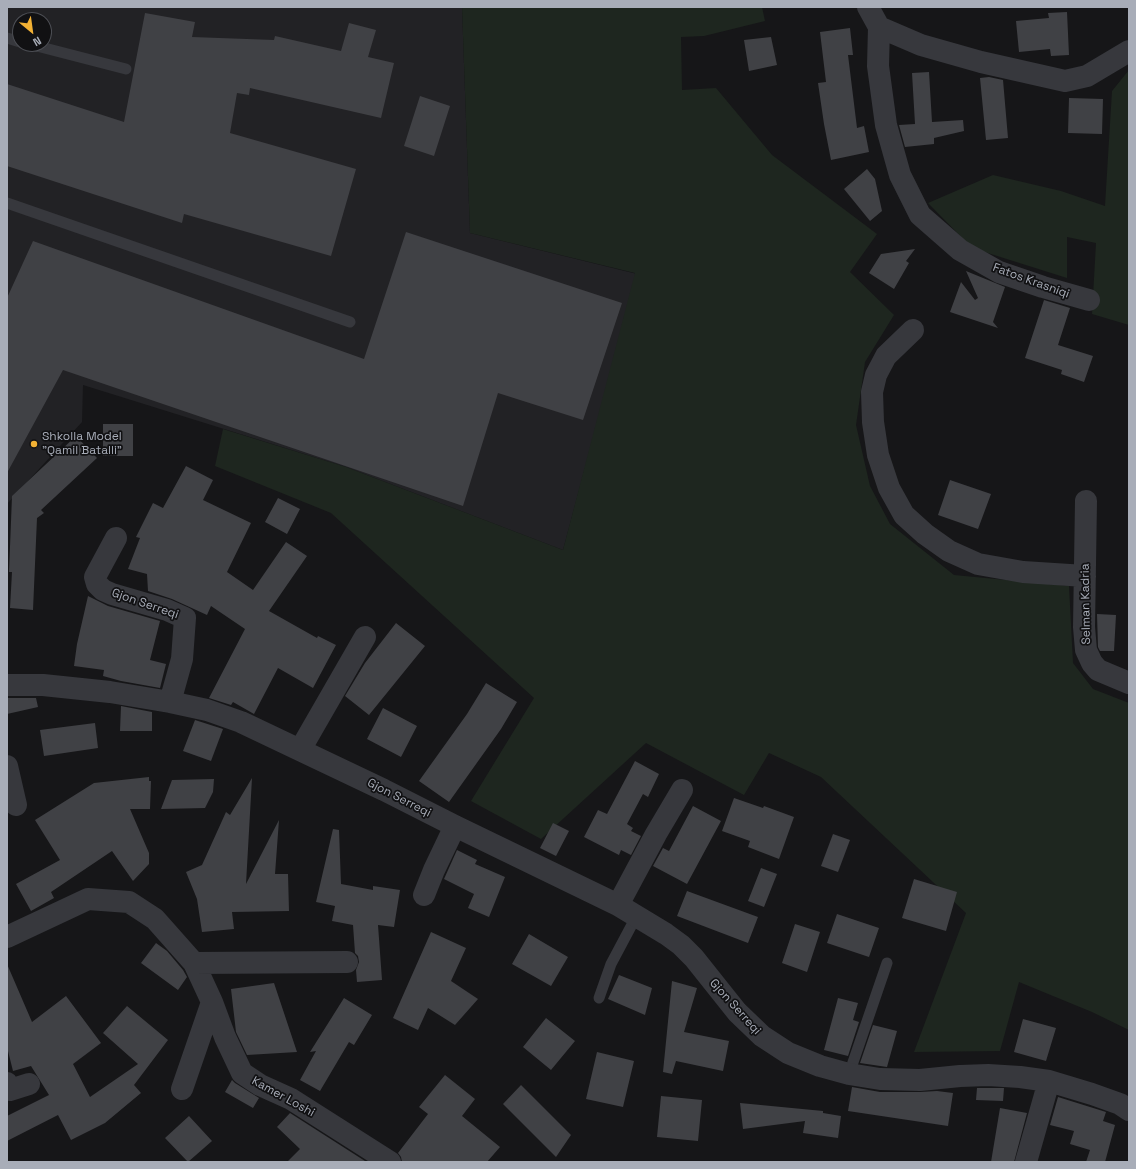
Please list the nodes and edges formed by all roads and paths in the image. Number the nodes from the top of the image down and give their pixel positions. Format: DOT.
graph roads {
  1 [pos="868,7"];
  2 [pos="879,27"];
  3 [pos="52,50"];
  4 [pos="1129,52"];
  5 [pos="126,69"];
  6 [pos="7,202"];
  7 [pos="1089,300"];
  8 [pos="350,322"];
  9 [pos="913,330"];
  10 [pos="1086,501"];
  11 [pos="116,538"];
  12 [pos="1084,576"];
  13 [pos="365,637"];
  14 [pos="1129,683"];
  15 [pos="7,685"];
  16 [pos="170,702"];
  17 [pos="300,750"];
  18 [pos="7,766"];
  19 [pos="682,790"];
  20 [pos="16,805"];
  21 [pos="455,826"];
  22 [pos="424,895"];
  23 [pos="618,905"];
  24 [pos="636,917"];
  25 [pos="7,937"];
  26 [pos="347,962"];
  27 [pos="194,963"];
  28 [pos="887,963"];
  29 [pos="599,998"];
  30 [pos="212,1002"];
  31 [pos="849,1074"];
  32 [pos="1049,1081"];
  33 [pos="7,1083"];
  34 [pos="28,1084"];
  35 [pos="182,1089"];
  36 [pos="1129,1110"];
  37 [pos="390,1162"];
  38 [pos="1026,1162"];
  1 -- 2 [label="street"];
  2 -- 4 [label="street"];
  2 -- 7 [label="street, Fatos Krasniqi"];
  3 -- 5 [label="lane"];
  6 -- 8 [label="lane"];
  9 -- 12 [label="street"];
  10 -- 12 [label="street, Selman Kadria"];
  11 -- 16 [label="street, Gjon Serreqi"];
  12 -- 14 [label="street, Selman Kadria"];
  13 -- 17 [label="street"];
  15 -- 16 [label="street, Gjon Serreqi"];
  16 -- 17 [label="street, Gjon Serreqi"];
  17 -- 21 [label="street, Gjon Serreqi"];
  18 -- 20 [label="street"];
  19 -- 23 [label="street"];
  21 -- 22 [label="street"];
  21 -- 23 [label="street, Gjon Serreqi"];
  23 -- 24 [label="street, Gjon Serreqi"];
  24 -- 29 [label="lane"];
  24 -- 31 [label="street, Gjon Serreqi"];
  25 -- 27 [label="street, Kamer Loshi"];
  26 -- 27 [label="street"];
  27 -- 30 [label="street, Kamer Loshi"];
  28 -- 31 [label="lane"];
  30 -- 35 [label="street"];
  30 -- 37 [label="street, Kamer Loshi"];
  31 -- 32 [label="street, Gjon Serreqi"];
  32 -- 36 [label="street, Gjon Serreqi"];
  32 -- 38 [label="street"];
  33 -- 34 [label="street"];
}
